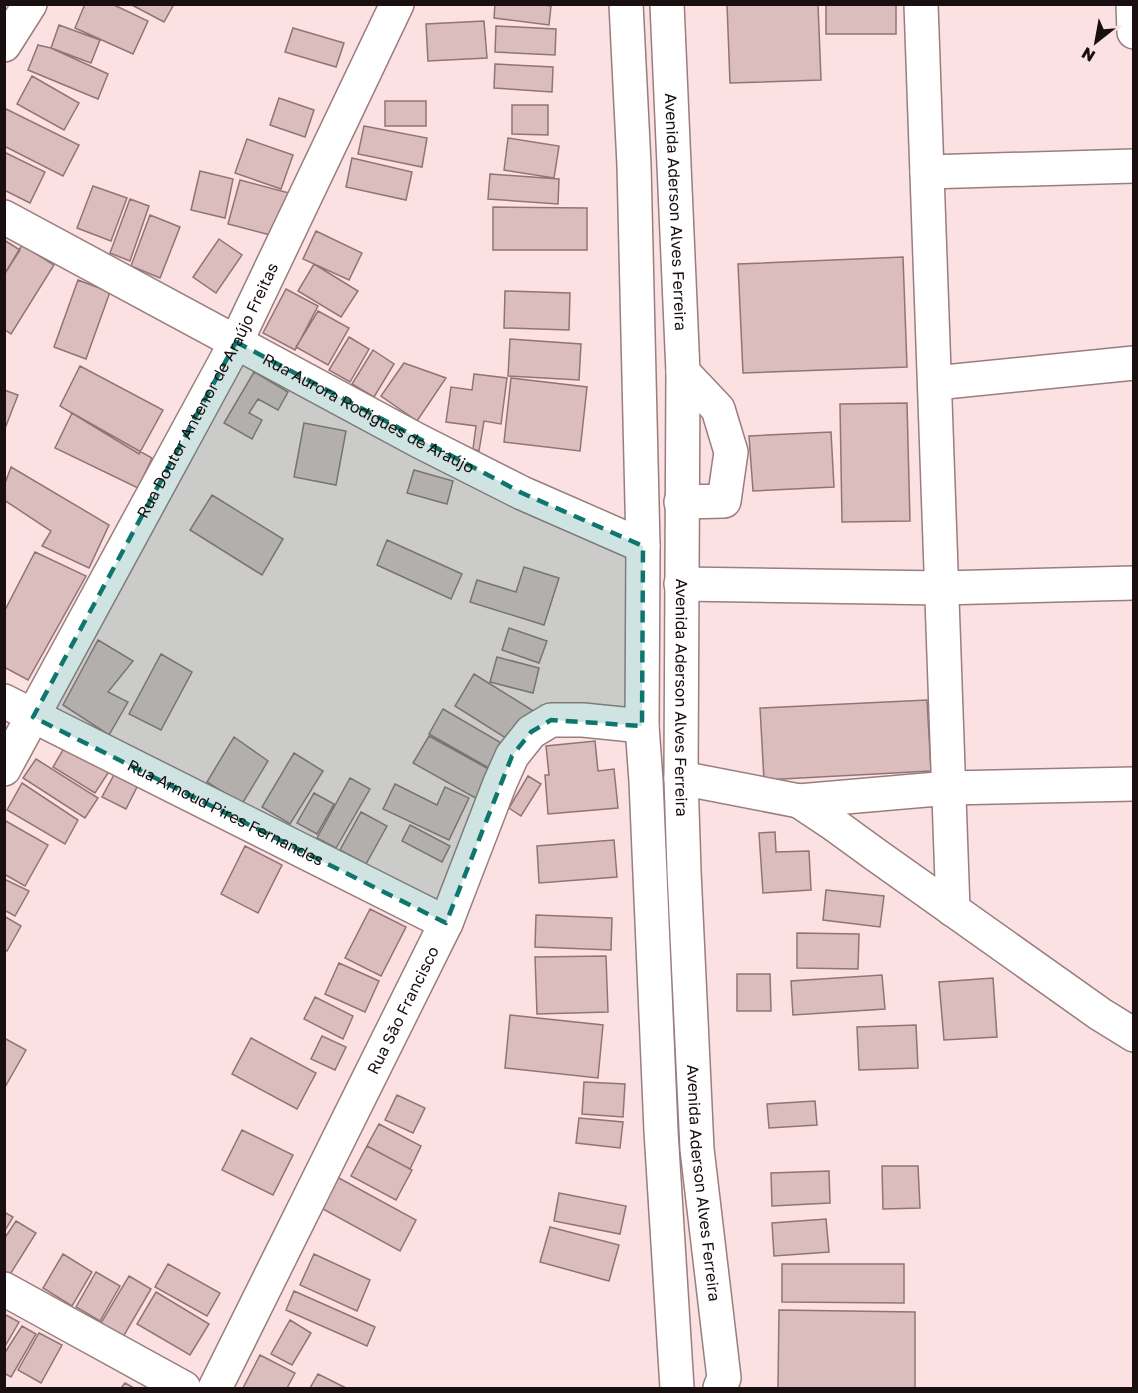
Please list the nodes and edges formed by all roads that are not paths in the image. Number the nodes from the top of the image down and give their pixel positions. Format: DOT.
graph roads {
  1 [pos="30,4"];
  2 [pos="397,4"];
  3 [pos="626,4"];
  4 [pos="668,4"];
  5 [pos="921,4"];
  6 [pos="1132,4"];
  7 [pos="1134,32"];
  8 [pos="4,45"];
  9 [pos="1134,166"];
  10 [pos="927,172"];
  11 [pos="4,217"];
  12 [pos="236,342"];
  13 [pos="1134,363"];
  14 [pos="683,372"];
  15 [pos="935,383"];
  16 [pos="681,502"];
  17 [pos="643,546"];
  18 [pos="1134,583"];
  19 [pos="681,584"];
  20 [pos="942,588"];
  21 [pos="4,701"];
  22 [pos="33,717"];
  23 [pos="642,726"];
  24 [pos="4,769"];
  25 [pos="681,778"];
  26 [pos="1134,784"];
  27 [pos="949,788"];
  28 [pos="799,801"];
  29 [pos="953,910"];
  30 [pos="446,923"];
  31 [pos="1134,1035"];
  32 [pos="697,1149"];
  33 [pos="662,1151"];
  34 [pos="4,1289"];
  35 [pos="184,1389"];
  36 [pos="215,1389"];
  37 [pos="676,1389"];
  38 [pos="720,1389"];
  1 -- 8 [label="street"];
  2 -- 12 [label="street, Rua Doutor Antenor de Araújo Freitas"];
  3 -- 17 [label="street"];
  4 -- 14 [label="street, Avenida Aderson Alves Ferreira"];
  5 -- 10 [label="street"];
  6 -- 7 [label="street"];
  9 -- 10 [label="street"];
  10 -- 15 [label="street"];
  11 -- 12 [label="street, Rua Aurora Rodigues de Araújo"];
  12 -- 17 [label="street, Rua Aurora Rodigues de Araújo"];
  12 -- 22 [label="street, Rua Doutor Antenor de Araújo Freitas"];
  13 -- 15 [label="street"];
  14 -- 16 [label="street, Avenida Aderson Alves Ferreira"];
  14 -- 16 [label="street"];
  15 -- 20 [label="street"];
  16 -- 19 [label="street, Avenida Aderson Alves Ferreira"];
  17 -- 23 [label="street"];
  18 -- 20 [label="street"];
  19 -- 20 [label="street"];
  19 -- 25 [label="street, Avenida Aderson Alves Ferreira"];
  20 -- 27 [label="street"];
  21 -- 22 [label="street, Rua Arnoud Pires Fernandes"];
  22 -- 24 [label="street, Rua Doutor Antenor de Araújo Freitas"];
  22 -- 30 [label="street, Rua Arnoud Pires Fernandes"];
  23 -- 30 [label="street, Rua São Francisco"];
  23 -- 33 [label="street"];
  25 -- 28 [label="street"];
  25 -- 32 [label="street, Avenida Aderson Alves Ferreira"];
  26 -- 27 [label="street"];
  27 -- 28 [label="street"];
  27 -- 29 [label="street"];
  28 -- 29 [label="street"];
  29 -- 31 [label="street"];
  30 -- 36 [label="street, Rua São Francisco"];
  32 -- 33 [label="street"];
  32 -- 38 [label="street, Avenida Aderson Alves Ferreira"];
  33 -- 37 [label="street"];
  34 -- 35 [label="street"];
}
